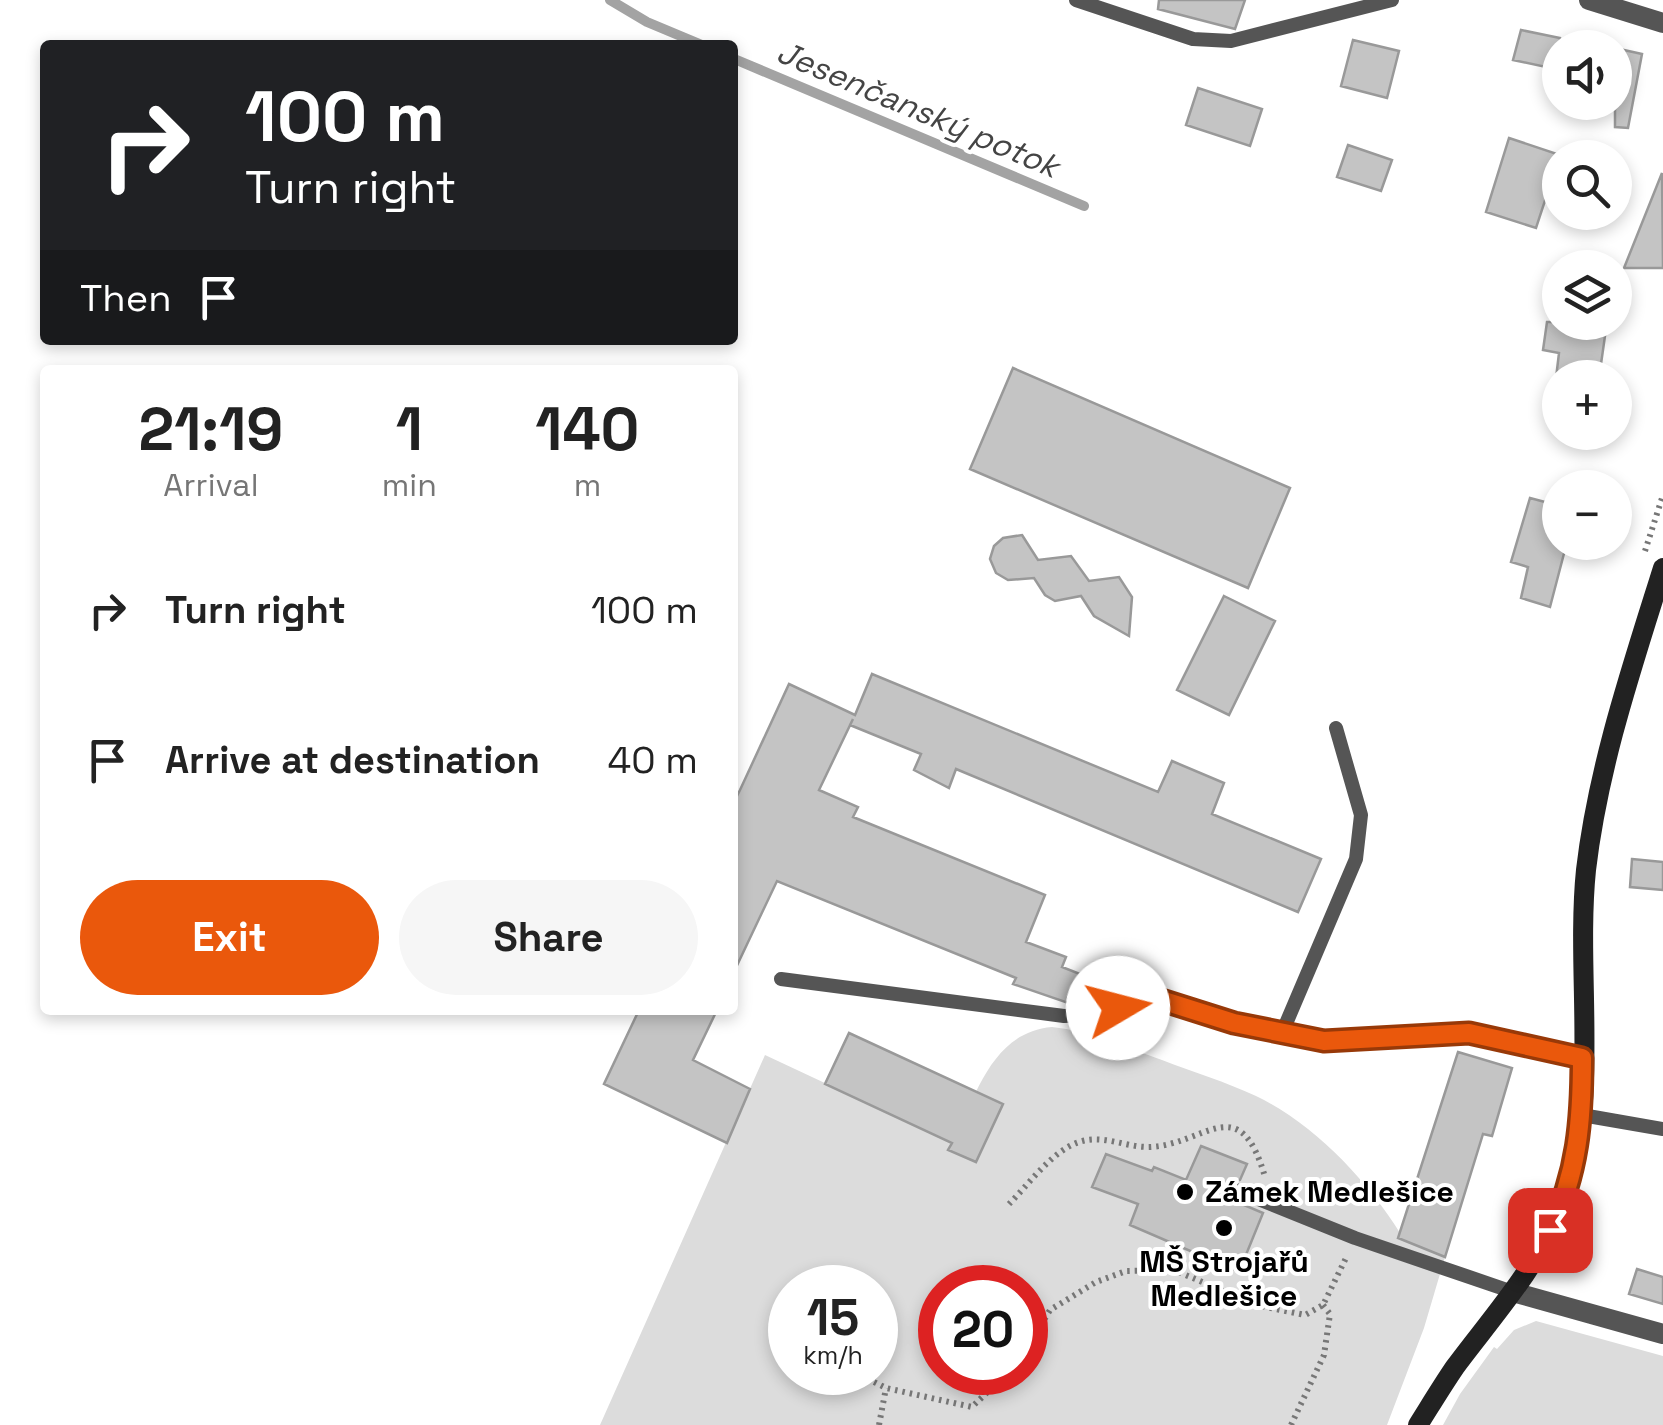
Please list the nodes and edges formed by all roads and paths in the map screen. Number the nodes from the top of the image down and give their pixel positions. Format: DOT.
graph roads {
  1 [pos="1076,0"];
  2 [pos="1392,0"];
  3 [pos="1590,0"];
  4 [pos="1663,22"];
  5 [pos="1663,568"];
  6 [pos="1336,728"];
  7 [pos="781,979"];
  8 [pos="1282,1033"];
  9 [pos="1582,1058"];
  10 [pos="1582,1115"];
  11 [pos="1663,1129"];
  12 [pos="1236,1190"];
  13 [pos="1009,1204"];
  14 [pos="1274,1206"];
  15 [pos="1355,1238"];
  16 [pos="1513,1292"];
  17 [pos="1324,1305"];
  18 [pos="1048,1313"];
  19 [pos="1663,1334"];
  20 [pos="884,1395"];
  21 [pos="919,1395"];
  22 [pos="984,1395"];
  23 [pos="878,1425"];
  24 [pos="1290,1425"];
  25 [pos="1418,1425"];
  1 -- 2 [label="lane"];
  3 -- 4 [label="street"];
  5 -- 9 [label="street"];
  6 -- 8 [label="lane"];
  7 -- 8 [label="lane"];
  8 -- 9 [label="lane"];
  9 -- 10 [label="street"];
  10 -- 11 [label="lane"];
  10 -- 16 [label="street"];
  12 -- 14 [label="lane"];
  13 -- 14 [label="path"];
  14 -- 15 [label="lane"];
  15 -- 16 [label="lane"];
  15 -- 17 [label="path"];
  16 -- 19 [label="street"];
  16 -- 25 [label="street"];
  17 -- 18 [label="path"];
  17 -- 24 [label="path"];
  20 -- 23 [label="path"];
  21 -- 22 [label="path"];
}
